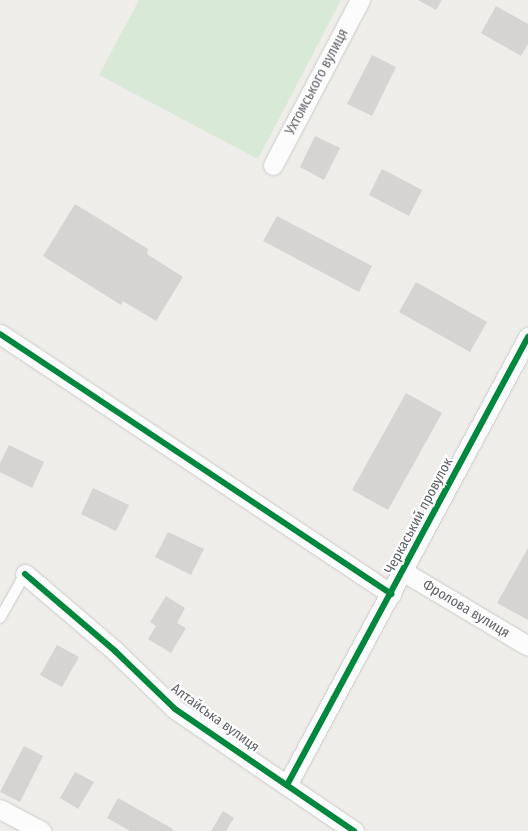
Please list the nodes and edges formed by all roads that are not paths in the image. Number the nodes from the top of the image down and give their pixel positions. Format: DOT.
graph roads {
  1 [pos="360,0"];
  2 [pos="273,164"];
  3 [pos="0,334"];
  4 [pos="528,337"];
  5 [pos="404,572"];
  6 [pos="25,574"];
  7 [pos="392,594"];
  8 [pos="0,618"];
  9 [pos="528,646"];
  10 [pos="287,785"];
  11 [pos="0,808"];
  12 [pos="41,831"];
  13 [pos="354,831"];
  1 -- 2 [label="street, Ухтомського вулиця"];
  3 -- 7 [label="street"];
  4 -- 5 [label="street, Черкаський провулок"];
  5 -- 7 [label="street, Черкаський провулок"];
  5 -- 9 [label="street, Фролова вулиця"];
  6 -- 8 [label="lane"];
  6 -- 10 [label="street, Алтайська вулиця"];
  7 -- 10 [label="street, Черкаський провулок"];
  10 -- 13 [label="street, Алтайська вулиця"];
  11 -- 12 [label="street"];
}
